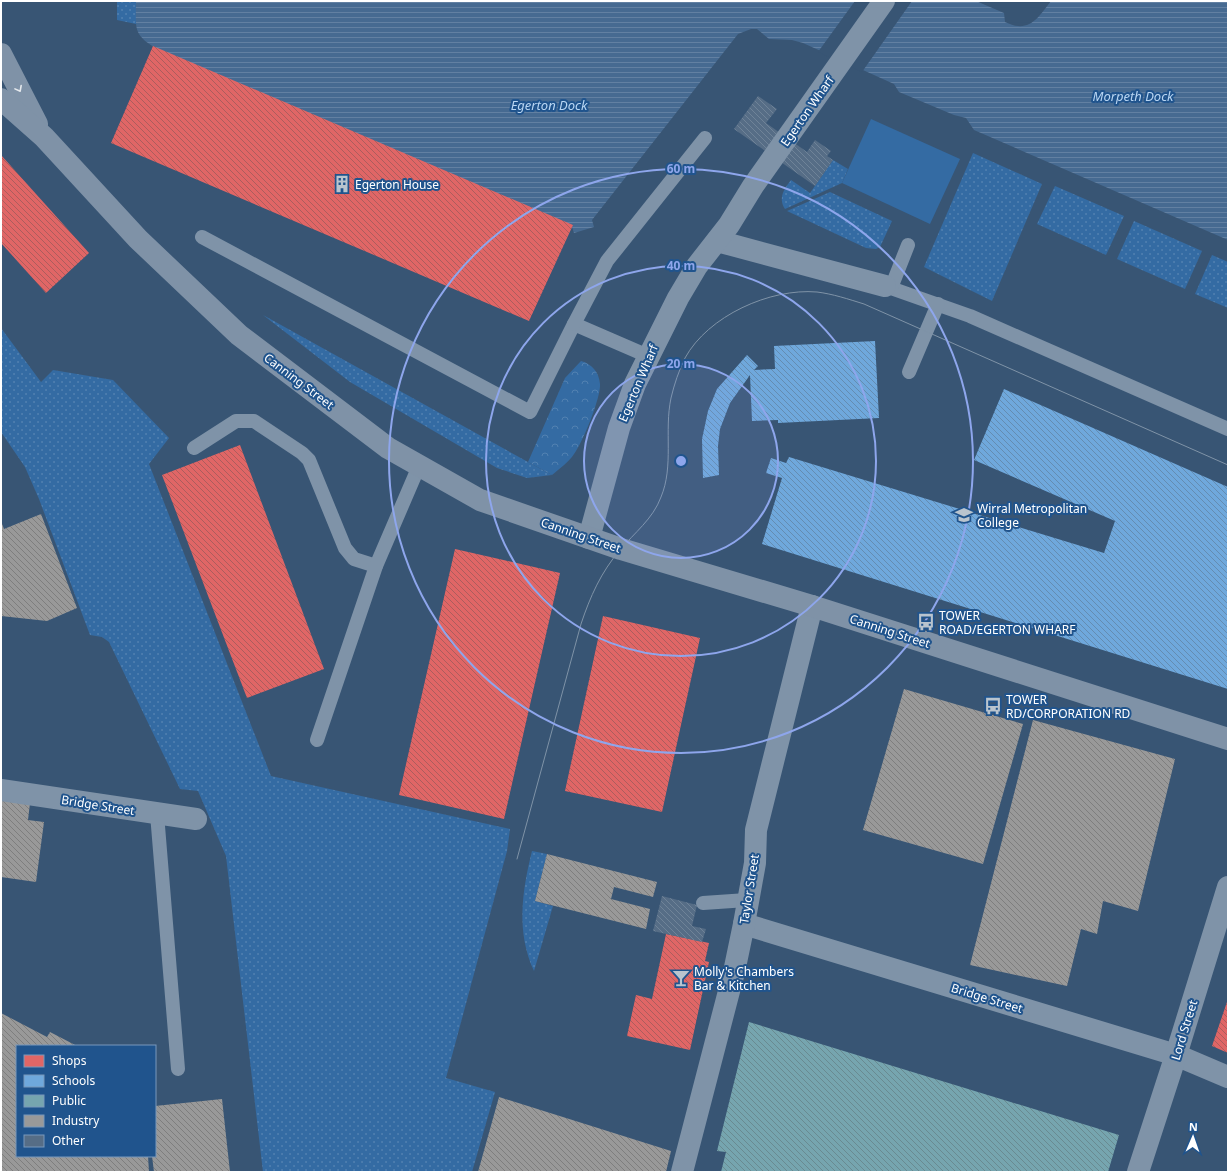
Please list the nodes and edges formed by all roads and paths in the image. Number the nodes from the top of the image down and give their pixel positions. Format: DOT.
graph roads {
  1 [pos="884,1"];
  2 [pos="1,54"];
  3 [pos="1,99"];
  4 [pos="44,137"];
  5 [pos="705,138"];
  6 [pos="202,237"];
  7 [pos="717,240"];
  8 [pos="908,245"];
  9 [pos="888,287"];
  10 [pos="938,304"];
  11 [pos="574,324"];
  12 [pos="648,356"];
  13 [pos="909,372"];
  14 [pos="1228,429"];
  15 [pos="194,448"];
  16 [pos="419,466"];
  17 [pos="589,538"];
  18 [pos="376,566"];
  19 [pos="812,606"];
  20 [pos="1228,739"];
  21 [pos="317,740"];
  22 [pos="1,790"];
  23 [pos="158,814"];
  24 [pos="196,819"];
  25 [pos="1228,887"];
  26 [pos="747,900"];
  27 [pos="703,903"];
  28 [pos="744,924"];
  29 [pos="1176,1055"];
  30 [pos="178,1069"];
  31 [pos="1228,1077"];
  32 [pos="682,1172"];
  33 [pos="1138,1172"];
  1 -- 7 [label="street, Egerton Wharf"];
  2 -- 4 [label="highway, Canning Street, one-way"];
  3 -- 4 [label="highway, Canning Street"];
  4 -- 16 [label="highway, Canning Street"];
  5 -- 11 [label="lane"];
  6 -- 11 [label="lane"];
  7 -- 9 [label="street"];
  7 -- 12 [label="street, Egerton Wharf"];
  8 -- 9 [label="lane"];
  9 -- 10 [label="lane"];
  10 -- 13 [label="lane"];
  10 -- 14 [label="lane"];
  11 -- 12 [label="lane"];
  12 -- 17 [label="street, Egerton Wharf"];
  15 -- 18 [label="lane"];
  16 -- 17 [label="highway, Canning Street"];
  16 -- 18 [label="lane"];
  17 -- 19 [label="highway, Canning Street"];
  18 -- 21 [label="lane"];
  19 -- 20 [label="highway, Canning Street"];
  19 -- 26 [label="street, Taylor Street"];
  22 -- 23 [label="street, Bridge Street"];
  23 -- 24 [label="street, Bridge Street"];
  23 -- 30 [label="lane"];
  25 -- 29 [label="street, Lord Street"];
  26 -- 27 [label="lane"];
  26 -- 28 [label="street, Taylor Street"];
  28 -- 29 [label="street, Bridge Street"];
  28 -- 32 [label="street, Taylor Street"];
  29 -- 31 [label="street, Bridge Street"];
  29 -- 33 [label="street, Lord Street"];
}
